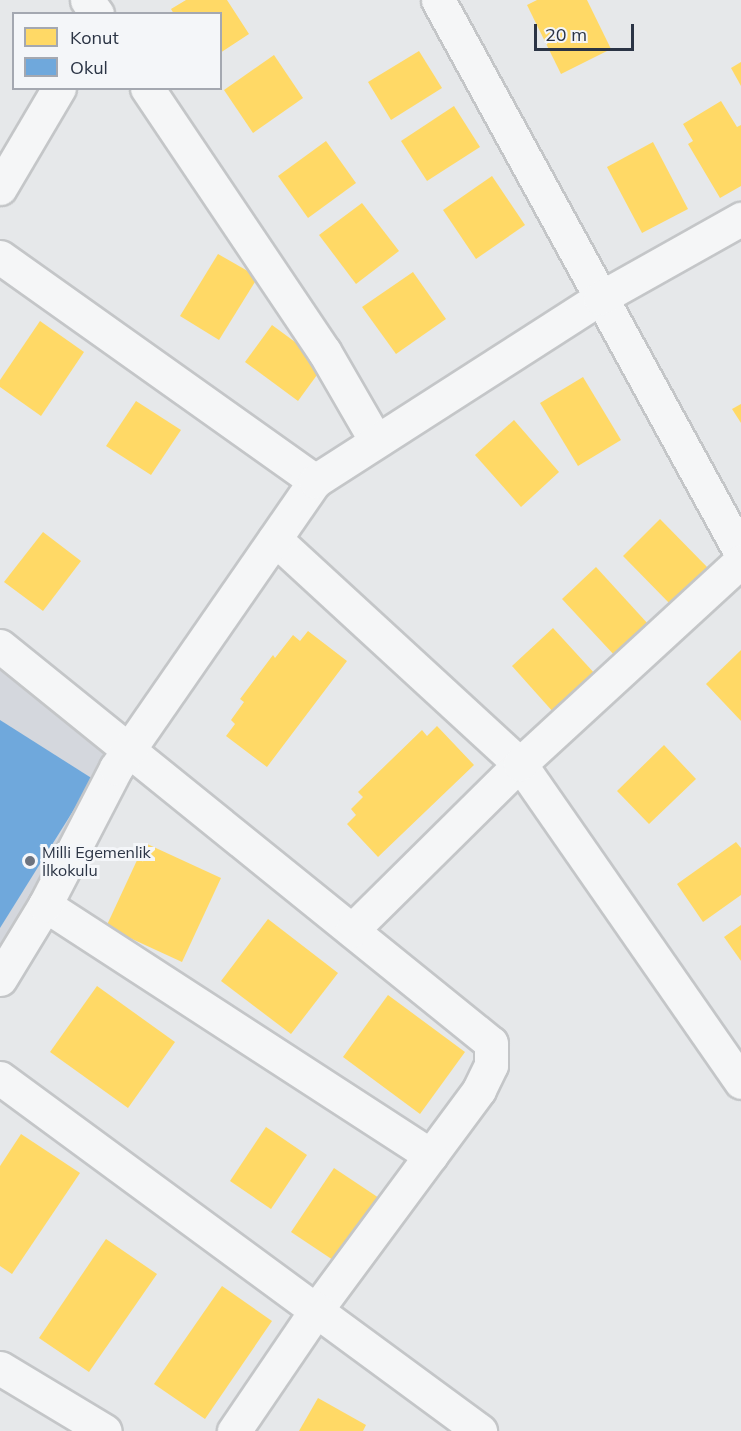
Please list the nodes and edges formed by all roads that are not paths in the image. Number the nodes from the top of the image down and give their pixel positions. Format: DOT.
graph roads {
  1 [pos="438,0"];
  2 [pos="58,90"];
  3 [pos="148,90"];
  4 [pos="0,188"];
  5 [pos="741,219"];
  6 [pos="0,258"];
  7 [pos="600,298"];
  8 [pos="376,441"];
  9 [pos="315,482"];
  10 [pos="275,539"];
  11 [pos="741,553"];
  12 [pos="741,561"];
  13 [pos="0,646"];
  14 [pos="130,748"];
  15 [pos="520,764"];
  16 [pos="45,905"];
  17 [pos="352,930"];
  18 [pos="0,979"];
  19 [pos="0,1078"];
  20 [pos="741,1082"];
  21 [pos="431,1156"];
  22 [pos="317,1308"];
  23 [pos="0,1368"];
  24 [pos="105,1431"];
  25 [pos="234,1431"];
  26 [pos="480,1431"];
  1 -- 7 [label="street"];
  2 -- 4 [label="street"];
  3 -- 8 [label="street"];
  5 -- 7 [label="street"];
  6 -- 9 [label="street"];
  7 -- 8 [label="street"];
  7 -- 11 [label="street"];
  8 -- 9 [label="street"];
  9 -- 10 [label="street"];
  10 -- 14 [label="street"];
  10 -- 15 [label="street"];
  12 -- 15 [label="street"];
  13 -- 14 [label="street"];
  14 -- 16 [label="street"];
  14 -- 17 [label="street"];
  15 -- 17 [label="street"];
  15 -- 20 [label="street"];
  16 -- 18 [label="street"];
  16 -- 21 [label="street"];
  17 -- 21 [label="street"];
  19 -- 22 [label="street"];
  21 -- 22 [label="street"];
  22 -- 25 [label="street"];
  22 -- 26 [label="street"];
  23 -- 24 [label="street"];
}
